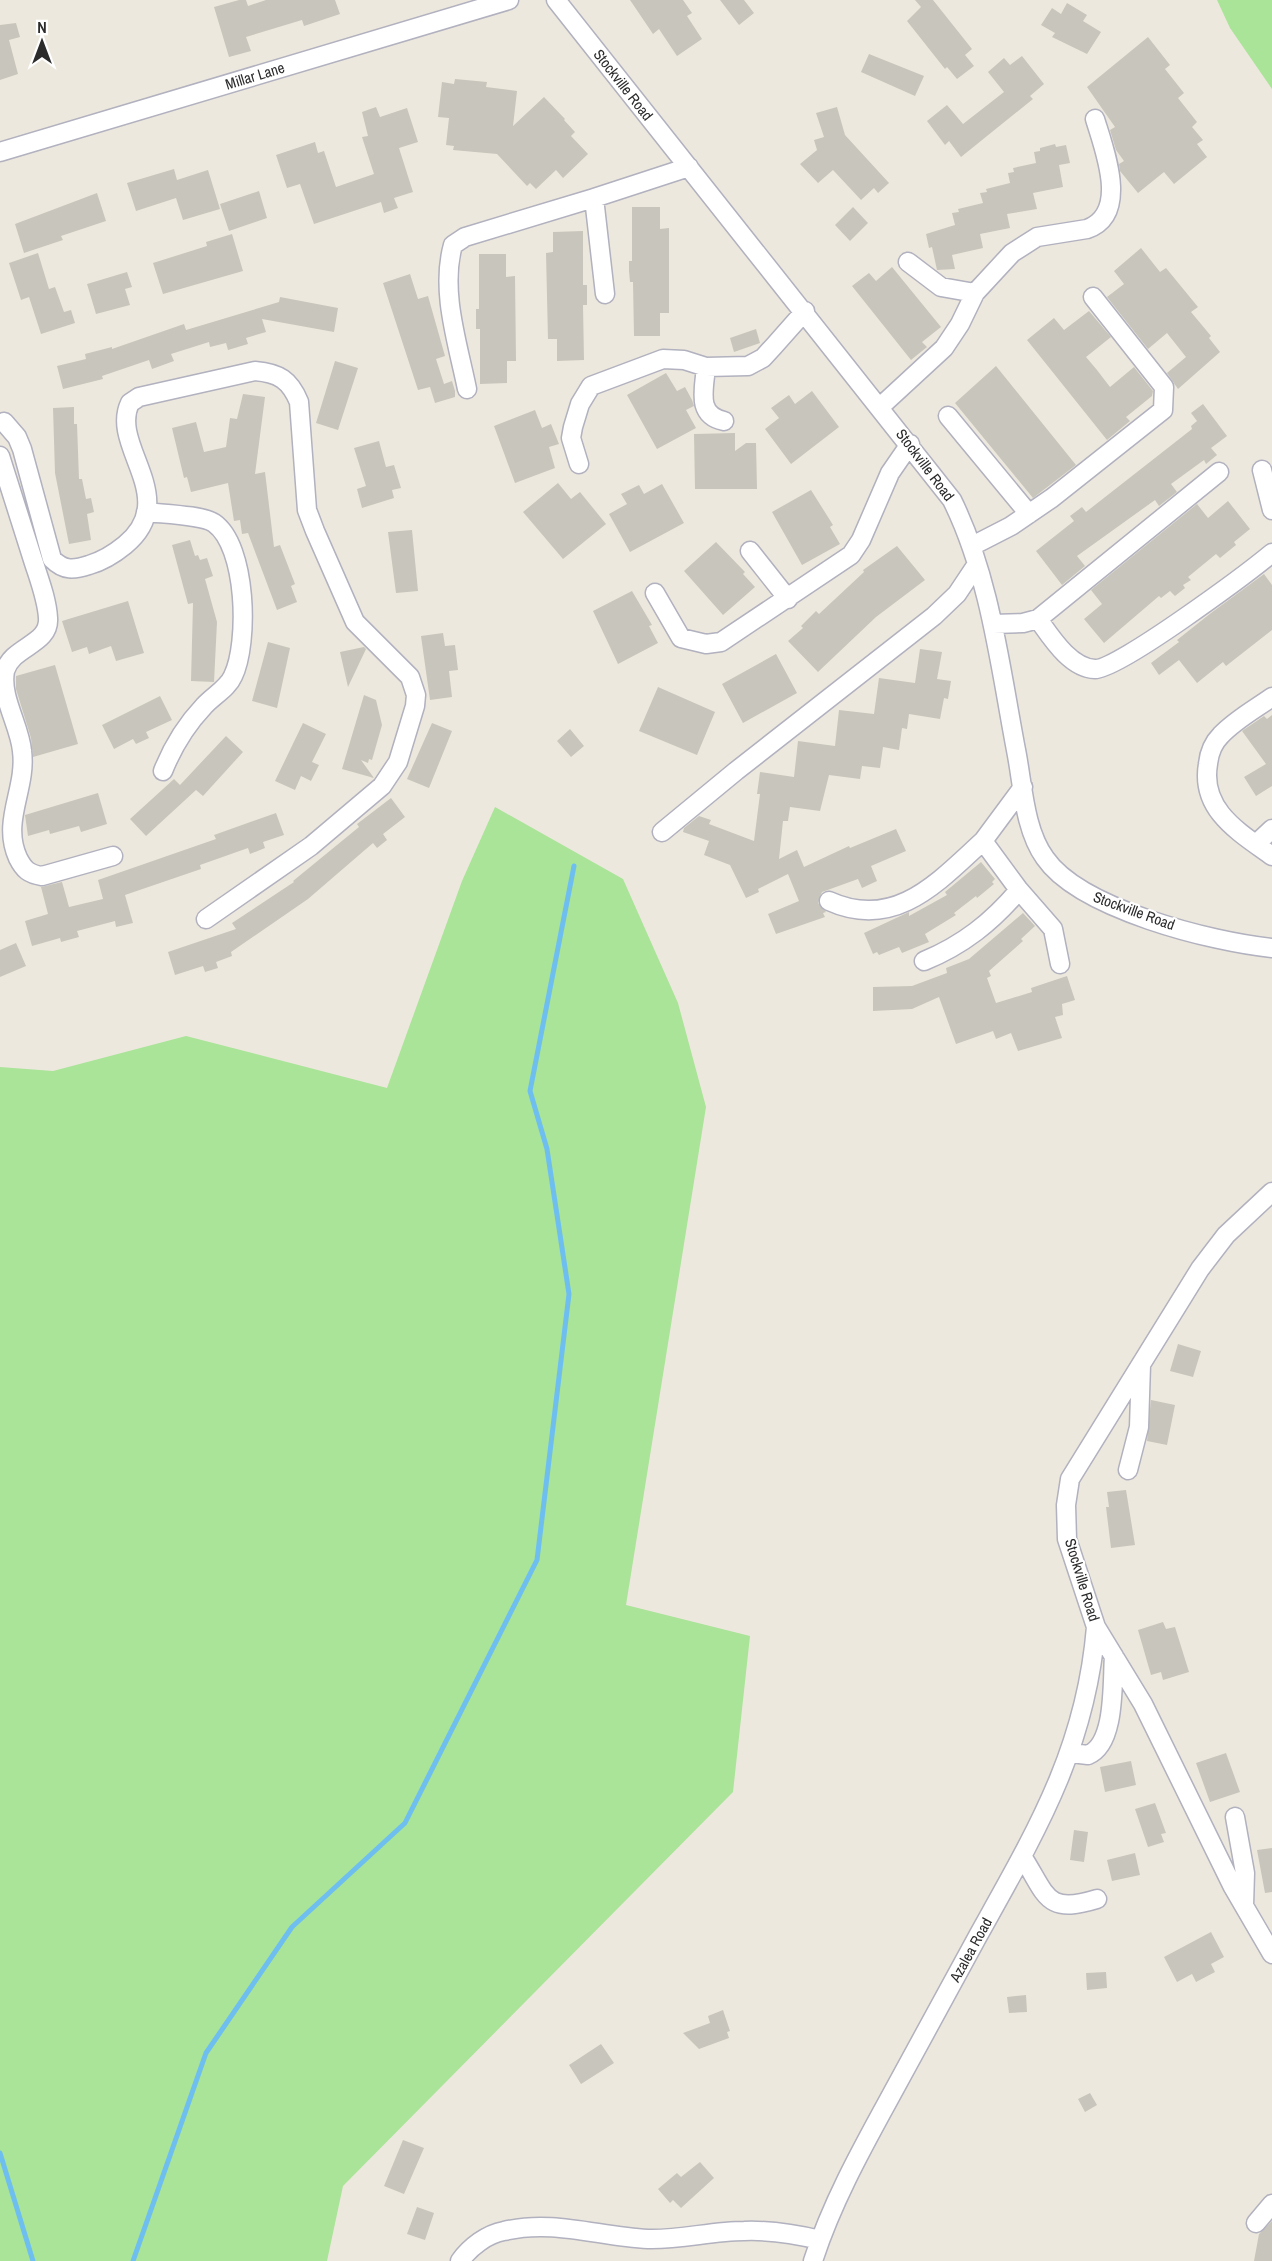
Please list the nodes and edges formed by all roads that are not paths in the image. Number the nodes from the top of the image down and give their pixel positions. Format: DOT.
graph roads {
  1 [pos="509,0"];
  2 [pos="556,0"];
  3 [pos="1095,119"];
  4 [pos="0,152"];
  5 [pos="689,167"];
  6 [pos="594,198"];
  7 [pos="908,262"];
  8 [pos="975,293"];
  9 [pos="605,294"];
  10 [pos="1093,297"];
  11 [pos="805,311"];
  12 [pos="706,367"];
  13 [pos="467,389"];
  14 [pos="880,407"];
  15 [pos="948,416"];
  16 [pos="1,419"];
  17 [pos="724,421"];
  18 [pos="910,444"];
  19 [pos="0,455"];
  20 [pos="579,464"];
  21 [pos="1262,470"];
  22 [pos="1219,472"];
  23 [pos="1272,510"];
  24 [pos="146,512"];
  25 [pos="1029,514"];
  26 [pos="972,546"];
  27 [pos="750,551"];
  28 [pos="1272,553"];
  29 [pos="977,564"];
  30 [pos="655,593"];
  31 [pos="788,599"];
  32 [pos="1038,619"];
  33 [pos="993,624"];
  34 [pos="1272,697"];
  35 [pos="163,771"];
  36 [pos="1023,787"];
  37 [pos="1272,829"];
  38 [pos="662,832"];
  39 [pos="983,842"];
  40 [pos="1256,844"];
  41 [pos="113,856"];
  42 [pos="1272,856"];
  43 [pos="1019,890"];
  44 [pos="830,902"];
  45 [pos="206,919"];
  46 [pos="1272,948"];
  47 [pos="924,961"];
  48 [pos="1060,964"];
  49 [pos="1272,1192"];
  50 [pos="1141,1363"];
  51 [pos="1128,1470"];
  52 [pos="1096,1627"];
  53 [pos="1114,1656"];
  54 [pos="1071,1753"];
  55 [pos="1236,1817"];
  56 [pos="1022,1856"];
  57 [pos="1097,1899"];
  58 [pos="1244,1908"];
  59 [pos="1272,1954"];
  60 [pos="1272,2204"];
  61 [pos="1256,2223"];
  62 [pos="820,2240"];
  63 [pos="460,2261"];
  64 [pos="813,2261"];
  1 -- 4 [label="street, Millar Lane"];
  2 -- 5 [label="street, Stockville Road"];
  3 -- 8 [label="street"];
  5 -- 6 [label="street"];
  5 -- 11 [label="street, Stockville Road"];
  6 -- 9 [label="street"];
  6 -- 13 [label="street"];
  7 -- 8 [label="street"];
  8 -- 14 [label="street"];
  10 -- 25 [label="street"];
  11 -- 12 [label="street"];
  11 -- 14 [label="street, Stockville Road"];
  12 -- 17 [label="street"];
  12 -- 20 [label="street"];
  14 -- 18 [label="street, Stockville Road"];
  15 -- 25 [label="street"];
  16 -- 24 [label="street"];
  18 -- 26 [label="street, Stockville Road"];
  18 -- 31 [label="street"];
  19 -- 41 [label="street"];
  21 -- 23 [label="street"];
  22 -- 32 [label="street"];
  24 -- 35 [label="street"];
  24 -- 45 [label="street"];
  25 -- 26 [label="street"];
  26 -- 29 [label="street, Stockville Road"];
  27 -- 31 [label="street"];
  28 -- 32 [label="street"];
  29 -- 33 [label="street, Stockville Road"];
  29 -- 38 [label="street"];
  30 -- 31 [label="street"];
  32 -- 33 [label="street"];
  33 -- 36 [label="street, Stockville Road"];
  34 -- 40 [label="street"];
  36 -- 39 [label="street"];
  36 -- 46 [label="street, Stockville Road"];
  37 -- 40 [label="street"];
  39 -- 43 [label="street"];
  39 -- 44 [label="street"];
  40 -- 42 [label="street"];
  43 -- 47 [label="street"];
  43 -- 48 [label="street"];
  49 -- 50 [label="street, Stockville Road"];
  50 -- 51 [label="street"];
  50 -- 52 [label="street, Stockville Road"];
  52 -- 53 [label="street, Stockville Road"];
  52 -- 54 [label="street, Azalea Road"];
  53 -- 54 [label="street"];
  53 -- 58 [label="street, Stockville Road"];
  54 -- 56 [label="street, Azalea Road"];
  55 -- 58 [label="street"];
  56 -- 57 [label="street"];
  56 -- 62 [label="street, Azalea Road"];
  58 -- 59 [label="street, Stockville Road"];
  60 -- 61 [label="street"];
  62 -- 63 [label="street"];
  62 -- 64 [label="street, Azalea Road"];
}
